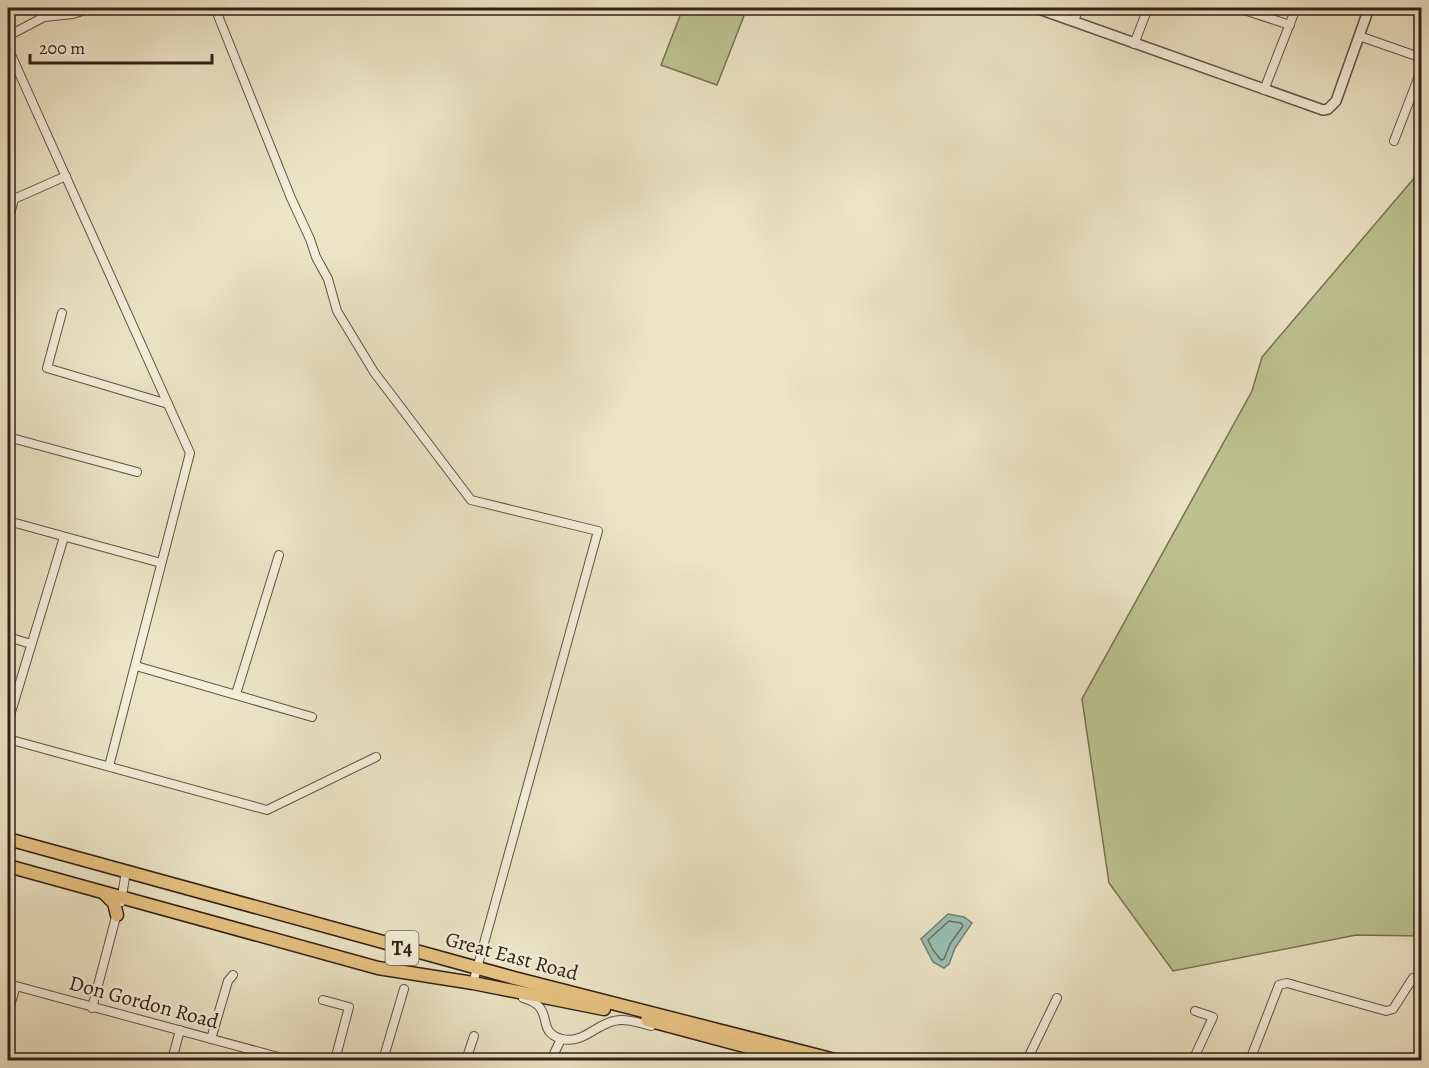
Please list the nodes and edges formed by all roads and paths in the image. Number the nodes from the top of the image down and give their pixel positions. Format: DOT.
graph roads {
  1 [pos="91,8"];
  2 [pos="215,8"];
  3 [pos="1036,8"];
  4 [pos="1078,8"];
  5 [pos="1148,8"];
  6 [pos="1238,8"];
  7 [pos="1296,8"];
  8 [pos="1369,8"];
  9 [pos="1074,21"];
  10 [pos="1290,25"];
  11 [pos="8,36"];
  12 [pos="1359,36"];
  13 [pos="1134,44"];
  14 [pos="8,48"];
  15 [pos="1422,58"];
  16 [pos="1422,68"];
  17 [pos="1264,90"];
  18 [pos="1395,141"];
  19 [pos="66,176"];
  20 [pos="8,222"];
  21 [pos="62,313"];
  22 [pos="168,404"];
  23 [pos="8,437"];
  24 [pos="137,472"];
  25 [pos="8,521"];
  26 [pos="64,537"];
  27 [pos="279,555"];
  28 [pos="161,563"];
  29 [pos="8,637"];
  30 [pos="32,644"];
  31 [pos="136,666"];
  32 [pos="236,694"];
  33 [pos="312,717"];
  34 [pos="8,722"];
  35 [pos="8,739"];
  36 [pos="376,757"];
  37 [pos="109,766"];
  38 [pos="8,839"];
  39 [pos="8,866"];
  40 [pos="126,871"];
  41 [pos="105,893"];
  42 [pos="122,898"];
  43 [pos="136,902"];
  44 [pos="117,915"];
  45 [pos="477,967"];
  46 [pos="233,975"];
  47 [pos="1413,978"];
  48 [pos="473,983"];
  49 [pos="12,985"];
  50 [pos="486,986"];
  51 [pos="404,989"];
  52 [pos="1057,998"];
  53 [pos="323,1000"];
  54 [pos="92,1008"];
  55 [pos="1195,1011"];
  56 [pos="8,1012"];
  57 [pos="180,1030"];
  58 [pos="693,1032"];
  59 [pos="474,1036"];
  60 [pos="211,1039"];
  61 [pos="561,1039"];
  62 [pos="270,1058"];
  63 [pos="172,1060"];
  64 [pos="289,1060"];
  65 [pos="335,1060"];
  66 [pos="383,1060"];
  67 [pos="466,1060"];
  68 [pos="551,1060"];
  69 [pos="797,1060"];
  70 [pos="835,1060"];
  71 [pos="1027,1060"];
  72 [pos="1193,1060"];
  73 [pos="1250,1060"];
  1 -- 11 [label="street"];
  2 -- 45 [label="street"];
  3 -- 9 [label="street"];
  4 -- 9 [label="street"];
  5 -- 13 [label="street"];
  6 -- 10 [label="street"];
  7 -- 10 [label="street"];
  8 -- 12 [label="street"];
  9 -- 13 [label="street"];
  10 -- 17 [label="street"];
  12 -- 15 [label="street"];
  12 -- 17 [label="street"];
  13 -- 17 [label="street"];
  14 -- 19 [label="street"];
  16 -- 18 [label="street"];
  19 -- 20 [label="street"];
  19 -- 22 [label="street"];
  21 -- 22 [label="street"];
  22 -- 28 [label="street"];
  23 -- 24 [label="street"];
  25 -- 26 [label="street"];
  26 -- 28 [label="street"];
  26 -- 30 [label="street"];
  27 -- 32 [label="street"];
  28 -- 31 [label="street"];
  29 -- 30 [label="street"];
  30 -- 34 [label="street"];
  31 -- 32 [label="street"];
  31 -- 37 [label="street"];
  32 -- 33 [label="street"];
  35 -- 37 [label="street"];
  36 -- 37 [label="street"];
  38 -- 40 [label="main road, Great East Road / T4"];
  39 -- 41 [label="main road, Great East Road / T4"];
  40 -- 42 [label="street"];
  40 -- 45 [label="main road, Great East Road / T4"];
  41 -- 42 [label="main road, Great East Road / T4"];
  41 -- 44 [label="main road"];
  42 -- 43 [label="main road, Great East Road / T4"];
  42 -- 44 [label="street"];
  43 -- 44 [label="main road"];
  43 -- 48 [label="main road, Great East Road / T4"];
  44 -- 54 [label="street"];
  45 -- 48 [label="street"];
  45 -- 70 [label="main road, Great East Road / T4"];
  46 -- 60 [label="street"];
  47 -- 73 [label="street"];
  48 -- 50 [label="main road, Great East Road / T4"];
  49 -- 54 [label="street, Don Gordon Road"];
  49 -- 56 [label="street, Don Gordon Road"];
  50 -- 58 [label="main road, Great East Road / T4"];
  50 -- 61 [label="street"];
  51 -- 66 [label="street"];
  52 -- 71 [label="street"];
  53 -- 65 [label="street"];
  54 -- 57 [label="street, Don Gordon Road"];
  55 -- 72 [label="street"];
  57 -- 60 [label="street, Don Gordon Road"];
  57 -- 63 [label="street"];
  58 -- 61 [label="street"];
  58 -- 69 [label="main road, Great East Road / T4"];
  59 -- 67 [label="street"];
  60 -- 62 [label="street, Don Gordon Road"];
  61 -- 68 [label="street"];
  62 -- 64 [label="street, Don Gordon Road"];
}
